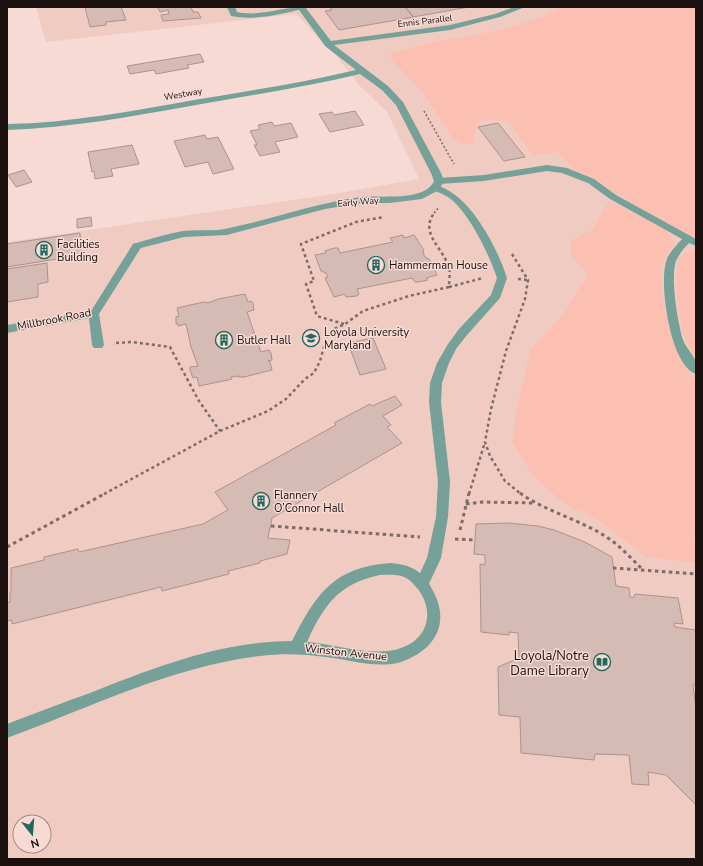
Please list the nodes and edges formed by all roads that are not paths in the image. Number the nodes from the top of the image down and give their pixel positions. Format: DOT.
graph roads {
  1 [pos="231,7"];
  2 [pos="300,7"];
  3 [pos="521,7"];
  4 [pos="328,44"];
  5 [pos="361,71"];
  6 [pos="7,127"];
  7 [pos="437,185"];
  8 [pos="692,241"];
  9 [pos="137,246"];
  10 [pos="94,314"];
  11 [pos="7,329"];
  12 [pos="98,345"];
  13 [pos="696,370"];
  14 [pos="422,584"];
  15 [pos="297,647"];
  16 [pos="7,731"];
  1 -- 2 [label="street"];
  2 -- 4 [label="street"];
  3 -- 4 [label="street, Ennis Parallel"];
  4 -- 5 [label="street"];
  5 -- 6 [label="street, Westway"];
  5 -- 7 [label="street"];
  7 -- 8 [label="street"];
  7 -- 9 [label="street, Early Way"];
  7 -- 14 [label="street"];
  8 -- 13 [label="street"];
  9 -- 10 [label="street, Millbrook Road"];
  10 -- 11 [label="street, Millbrook Road"];
  10 -- 12 [label="street"];
  14 -- 15 [label="street, Winston Avenue"];
  14 -- 15 [label="street, Winston Avenue"];
  15 -- 16 [label="street, Winston Avenue"];
}
